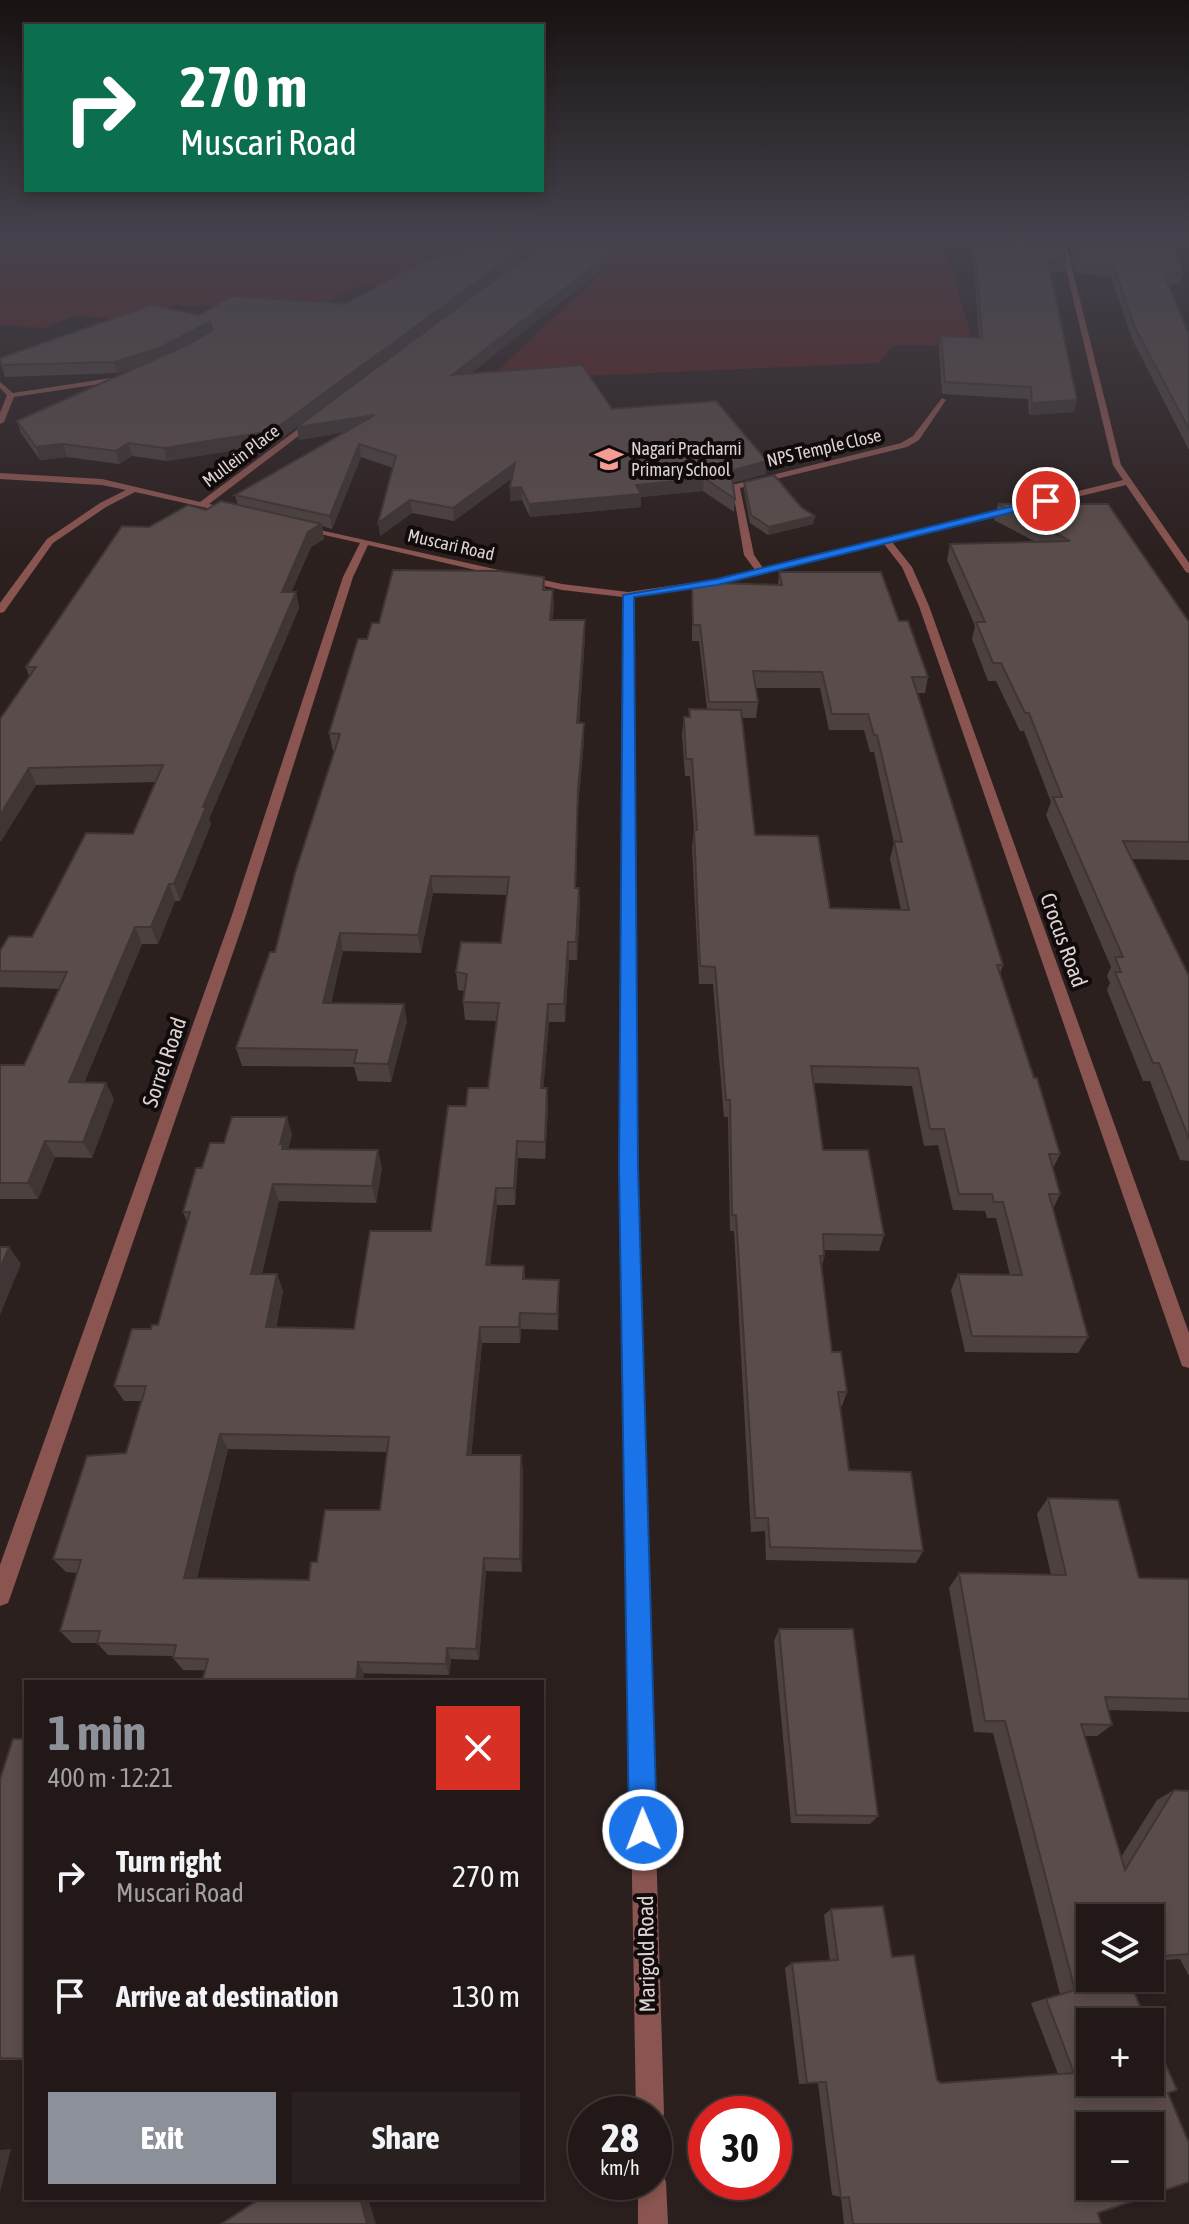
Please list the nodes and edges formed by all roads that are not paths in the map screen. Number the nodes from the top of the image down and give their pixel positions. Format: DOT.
graph roads {
  1 [pos="1087,344"];
  2 [pos="137,375"];
  3 [pos="0,384"];
  4 [pos="11,395"];
  5 [pos="942,400"];
  6 [pos="315,421"];
  7 [pos="0,422"];
  8 [pos="0,476"];
  9 [pos="1127,482"];
  10 [pos="135,489"];
  11 [pos="202,505"];
  12 [pos="247,515"];
  13 [pos="291,525"];
  14 [pos="886,540"];
  15 [pos="365,542"];
  16 [pos="1189,570"];
  17 [pos="760,571"];
  18 [pos="628,595"];
  19 [pos="0,610"];
  20 [pos="1189,1360"];
  21 [pos="0,1595"];
  22 [pos="650,2096"];
  23 [pos="652,2200"];
  24 [pos="652,2223"];
  1 -- 9 [label="street"];
  2 -- 4 [label="street"];
  3 -- 4 [label="street"];
  4 -- 7 [label="street"];
  5 -- 17 [label="street, NPS Temple Close"];
  6 -- 11 [label="street, Mullein Place"];
  8 -- 10 [label="street"];
  9 -- 14 [label="street, Muscari Road"];
  9 -- 16 [label="street"];
  10 -- 11 [label="street"];
  10 -- 19 [label="street"];
  11 -- 12 [label="street"];
  13 -- 15 [label="street, Muscari Road"];
  14 -- 17 [label="street, Muscari Road"];
  14 -- 20 [label="street, Crocus Road"];
  15 -- 18 [label="street, Muscari Road"];
  15 -- 21 [label="street, Sorrel Road"];
  17 -- 18 [label="street, Muscari Road"];
  18 -- 22 [label="street, Marigold Road"];
  23 -- 24 [label="street"];
}
